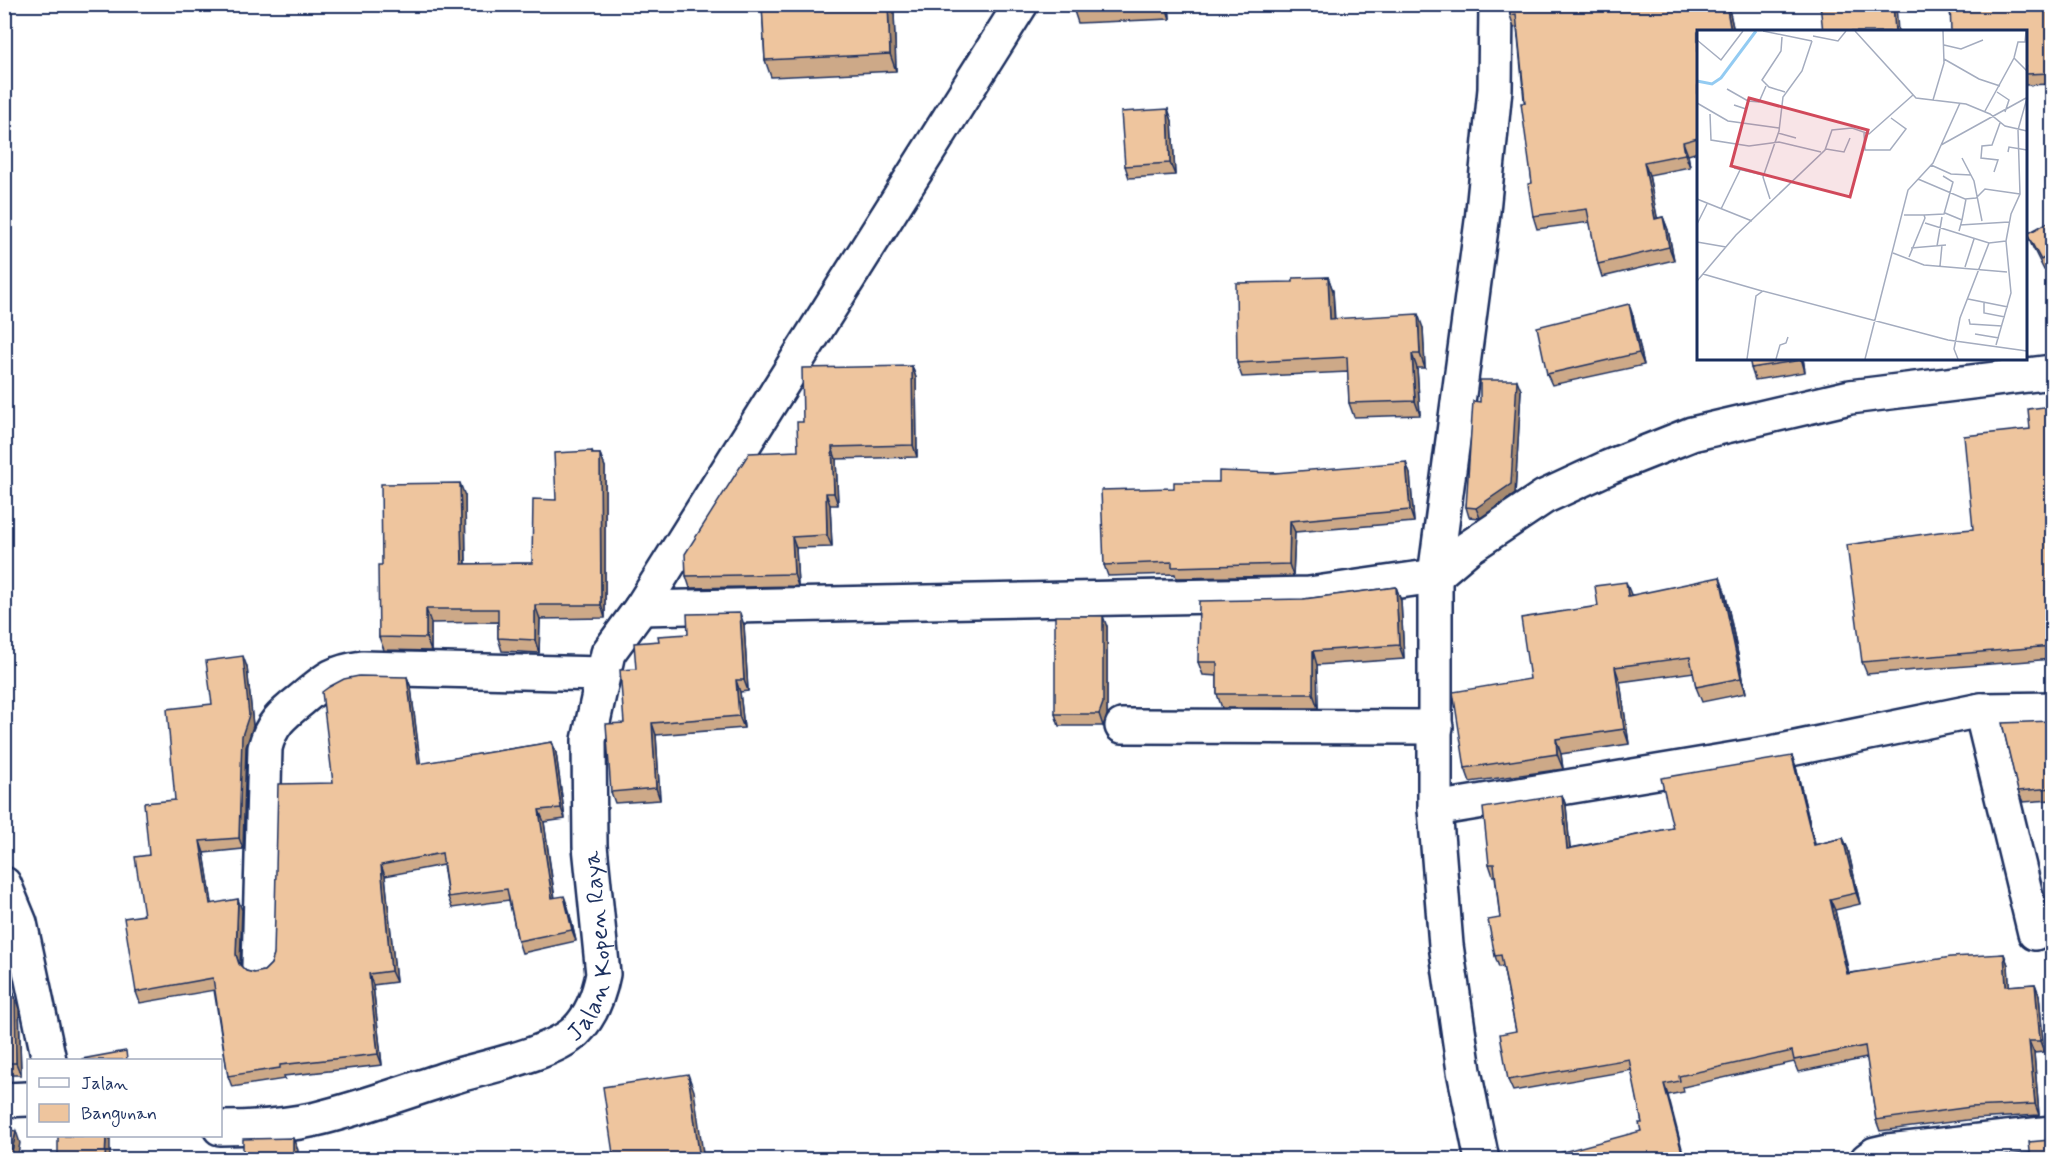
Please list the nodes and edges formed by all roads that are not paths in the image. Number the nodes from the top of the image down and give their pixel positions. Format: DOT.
graph roads {
  1 [pos="1021,4"];
  2 [pos="1496,4"];
  3 [pos="2052,372"];
  4 [pos="1436,576"];
  5 [pos="641,609"];
  6 [pos="602,674"];
  7 [pos="2052,709"];
  8 [pos="1981,711"];
  9 [pos="1122,726"];
  10 [pos="1436,727"];
  11 [pos="1435,809"];
  12 [pos="4,884"];
  13 [pos="2035,933"];
  14 [pos="258,966"];
  15 [pos="49,1059"];
  16 [pos="27,1099"];
  17 [pos="4,1100"];
  18 [pos="222,1128"];
  19 [pos="2052,1133"];
  20 [pos="1482,1160"];
  21 [pos="1867,1160"];
  1 -- 5 [label="street, Jalan Kopen Raya"];
  2 -- 4 [label="street"];
  3 -- 4 [label="street"];
  4 -- 5 [label="street"];
  4 -- 10 [label="street"];
  5 -- 6 [label="street, Jalan Kopen Raya"];
  6 -- 14 [label="street"];
  6 -- 18 [label="street, Jalan Kopen Raya"];
  7 -- 8 [label="street"];
  8 -- 11 [label="street"];
  8 -- 13 [label="street"];
  9 -- 10 [label="street"];
  10 -- 11 [label="street"];
  11 -- 20 [label="street"];
  12 -- 15 [label="street"];
  16 -- 17 [label="street"];
  19 -- 21 [label="street"];
}
